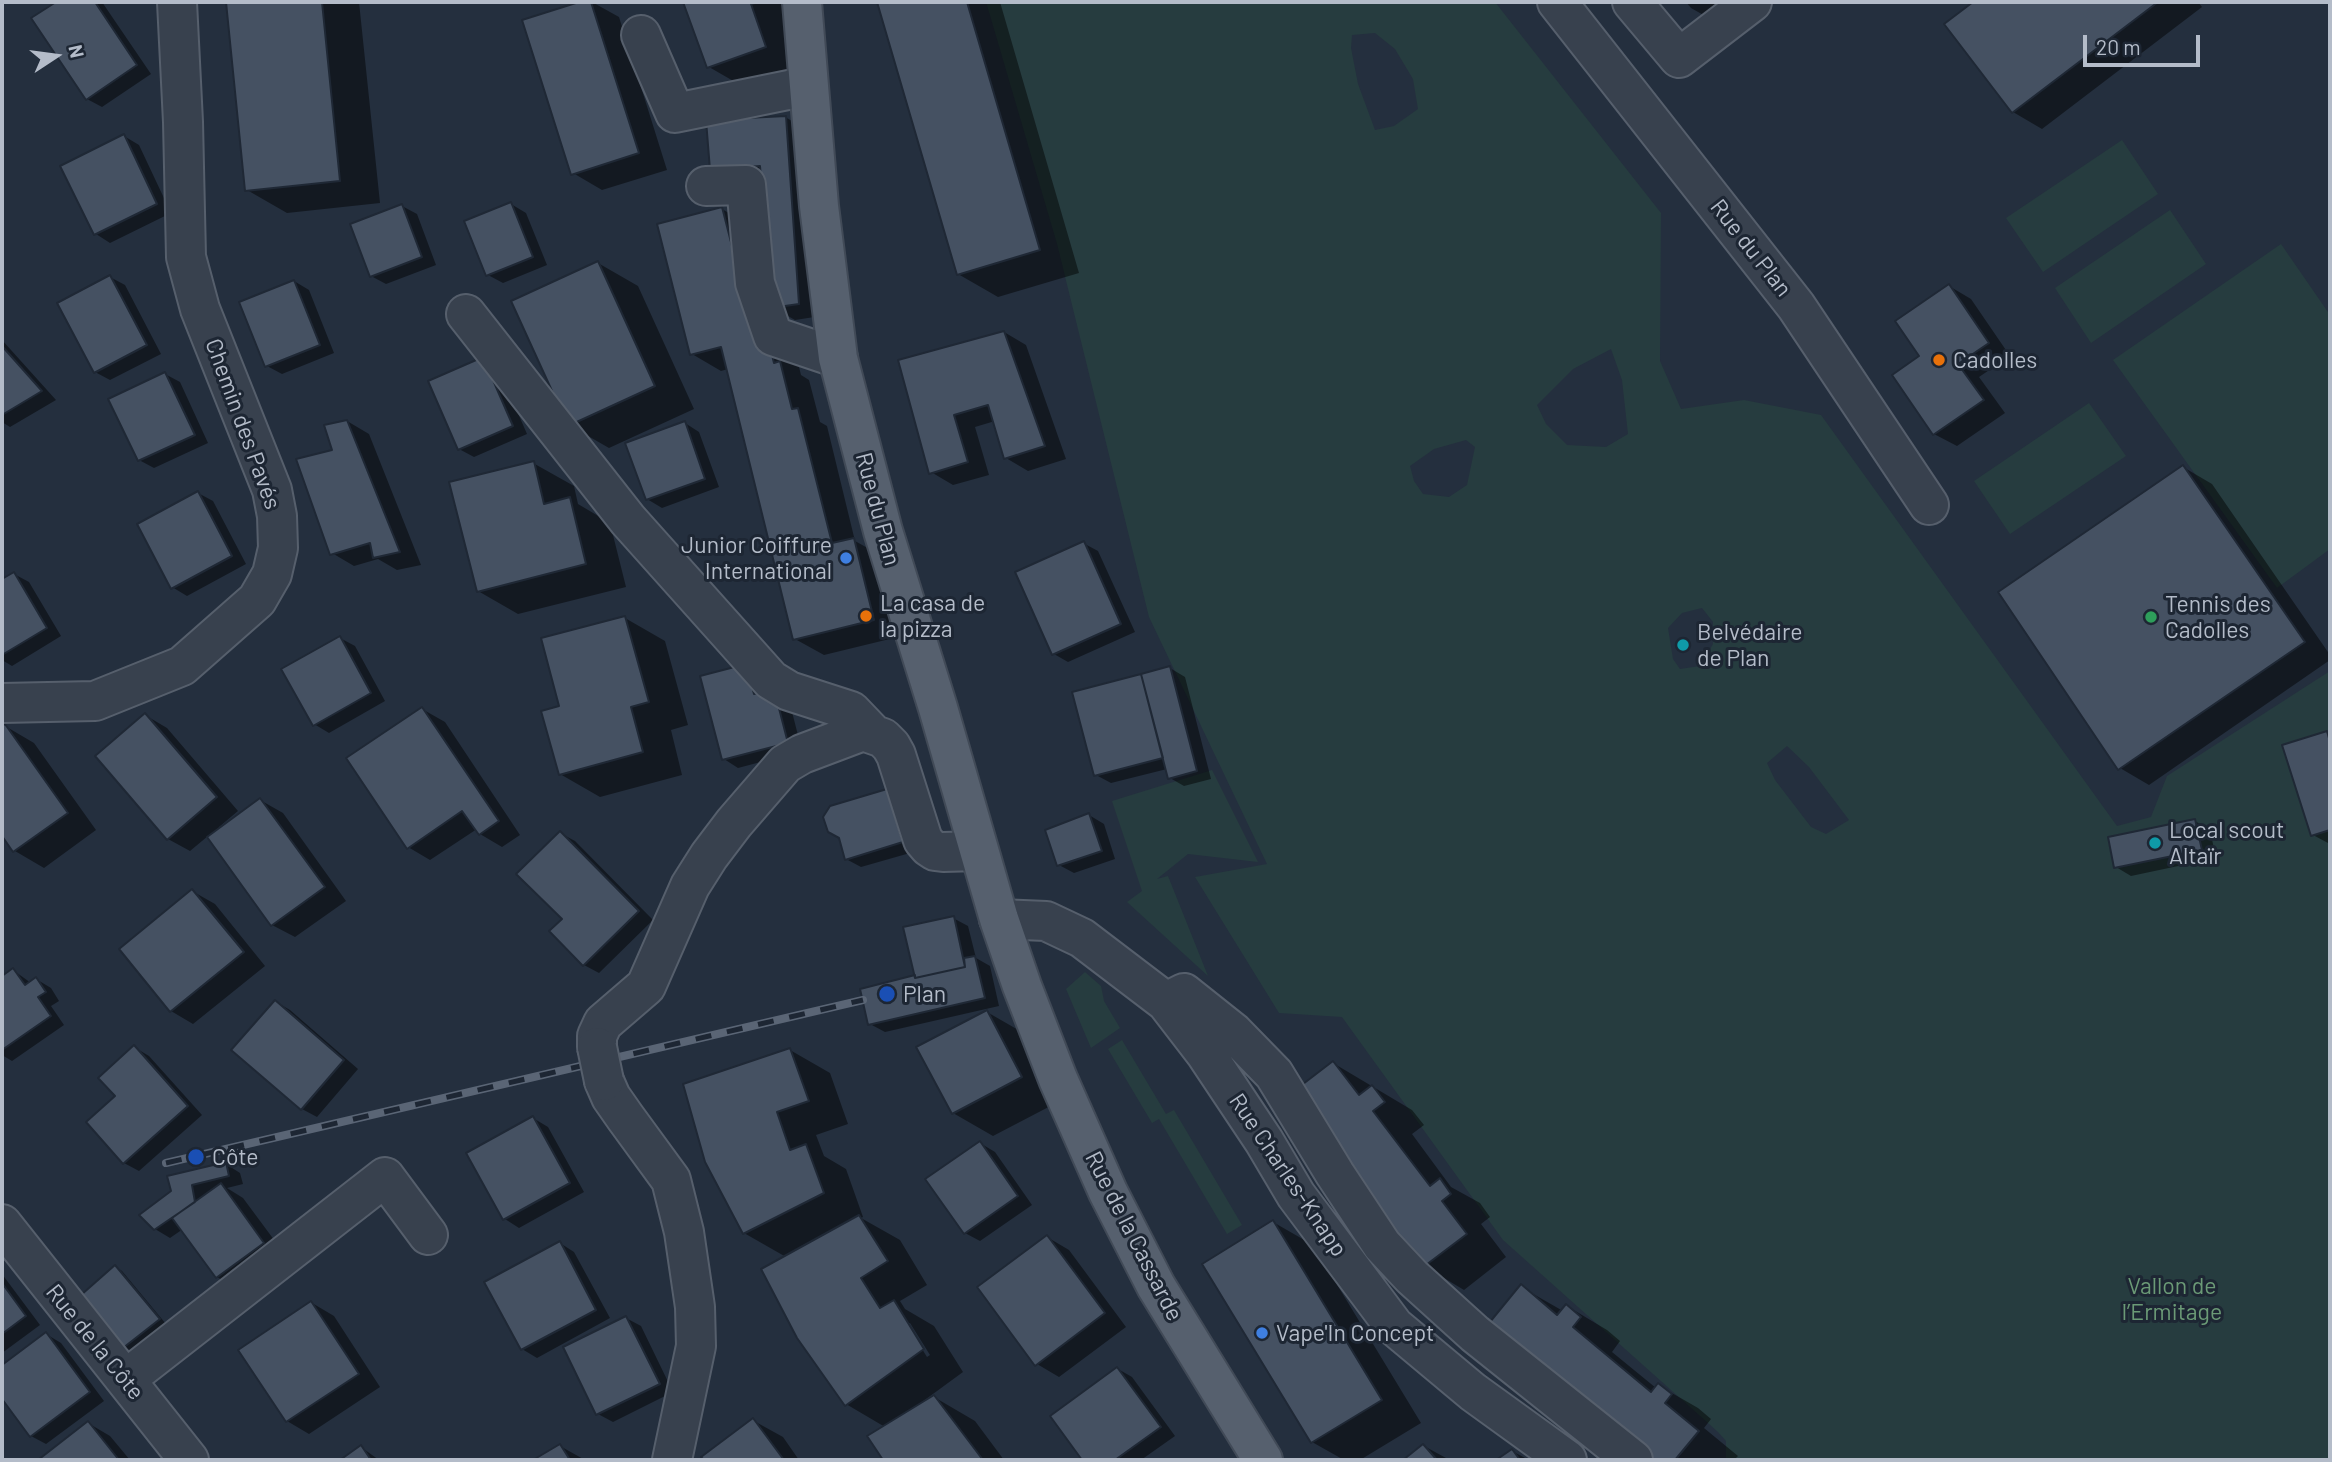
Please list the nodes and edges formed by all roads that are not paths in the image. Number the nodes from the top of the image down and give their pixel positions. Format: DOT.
graph roads {
  1 [pos="177,2"];
  2 [pos="802,2"];
  3 [pos="1557,2"];
  4 [pos="1632,2"];
  5 [pos="1752,2"];
  6 [pos="640,35"];
  7 [pos="808,86"];
  8 [pos="706,186"];
  9 [pos="466,314"];
  10 [pos="838,358"];
  11 [pos="1929,505"];
  12 [pos="2,703"];
  13 [pos="873,734"];
  14 [pos="978,851"];
  15 [pos="999,919"];
  16 [pos="1028,1001"];
  17 [pos="1166,1002"];
  18 [pos="2,1224"];
  19 [pos="428,1236"];
  20 [pos="126,1379"];
  21 [pos="189,1460"];
  22 [pos="672,1460"];
  23 [pos="1263,1460"];
  24 [pos="1567,1460"];
  25 [pos="1633,1460"];
  1 -- 12 [label="street, Chemin des Pavés"];
  2 -- 7 [label="main road, Rue du Plan"];
  3 -- 11 [label="street, Rue du Plan"];
  4 -- 5 [label="street"];
  6 -- 7 [label="street"];
  7 -- 10 [label="main road, Rue du Plan"];
  8 -- 10 [label="street"];
  9 -- 13 [label="street"];
  10 -- 14 [label="main road, Rue du Plan"];
  13 -- 14 [label="street"];
  13 -- 22 [label="street"];
  14 -- 15 [label="main road, Rue du Plan"];
  15 -- 16 [label="main road, Rue du Plan"];
  15 -- 17 [label="street, Rue Charles-Knapp"];
  16 -- 23 [label="main road, Rue de la Cassarde"];
  17 -- 24 [label="street, Rue Charles-Knapp"];
  17 -- 25 [label="street"];
  18 -- 20 [label="street, Rue de la Côte"];
  19 -- 20 [label="street"];
  20 -- 21 [label="street, Rue de la Côte"];
}
